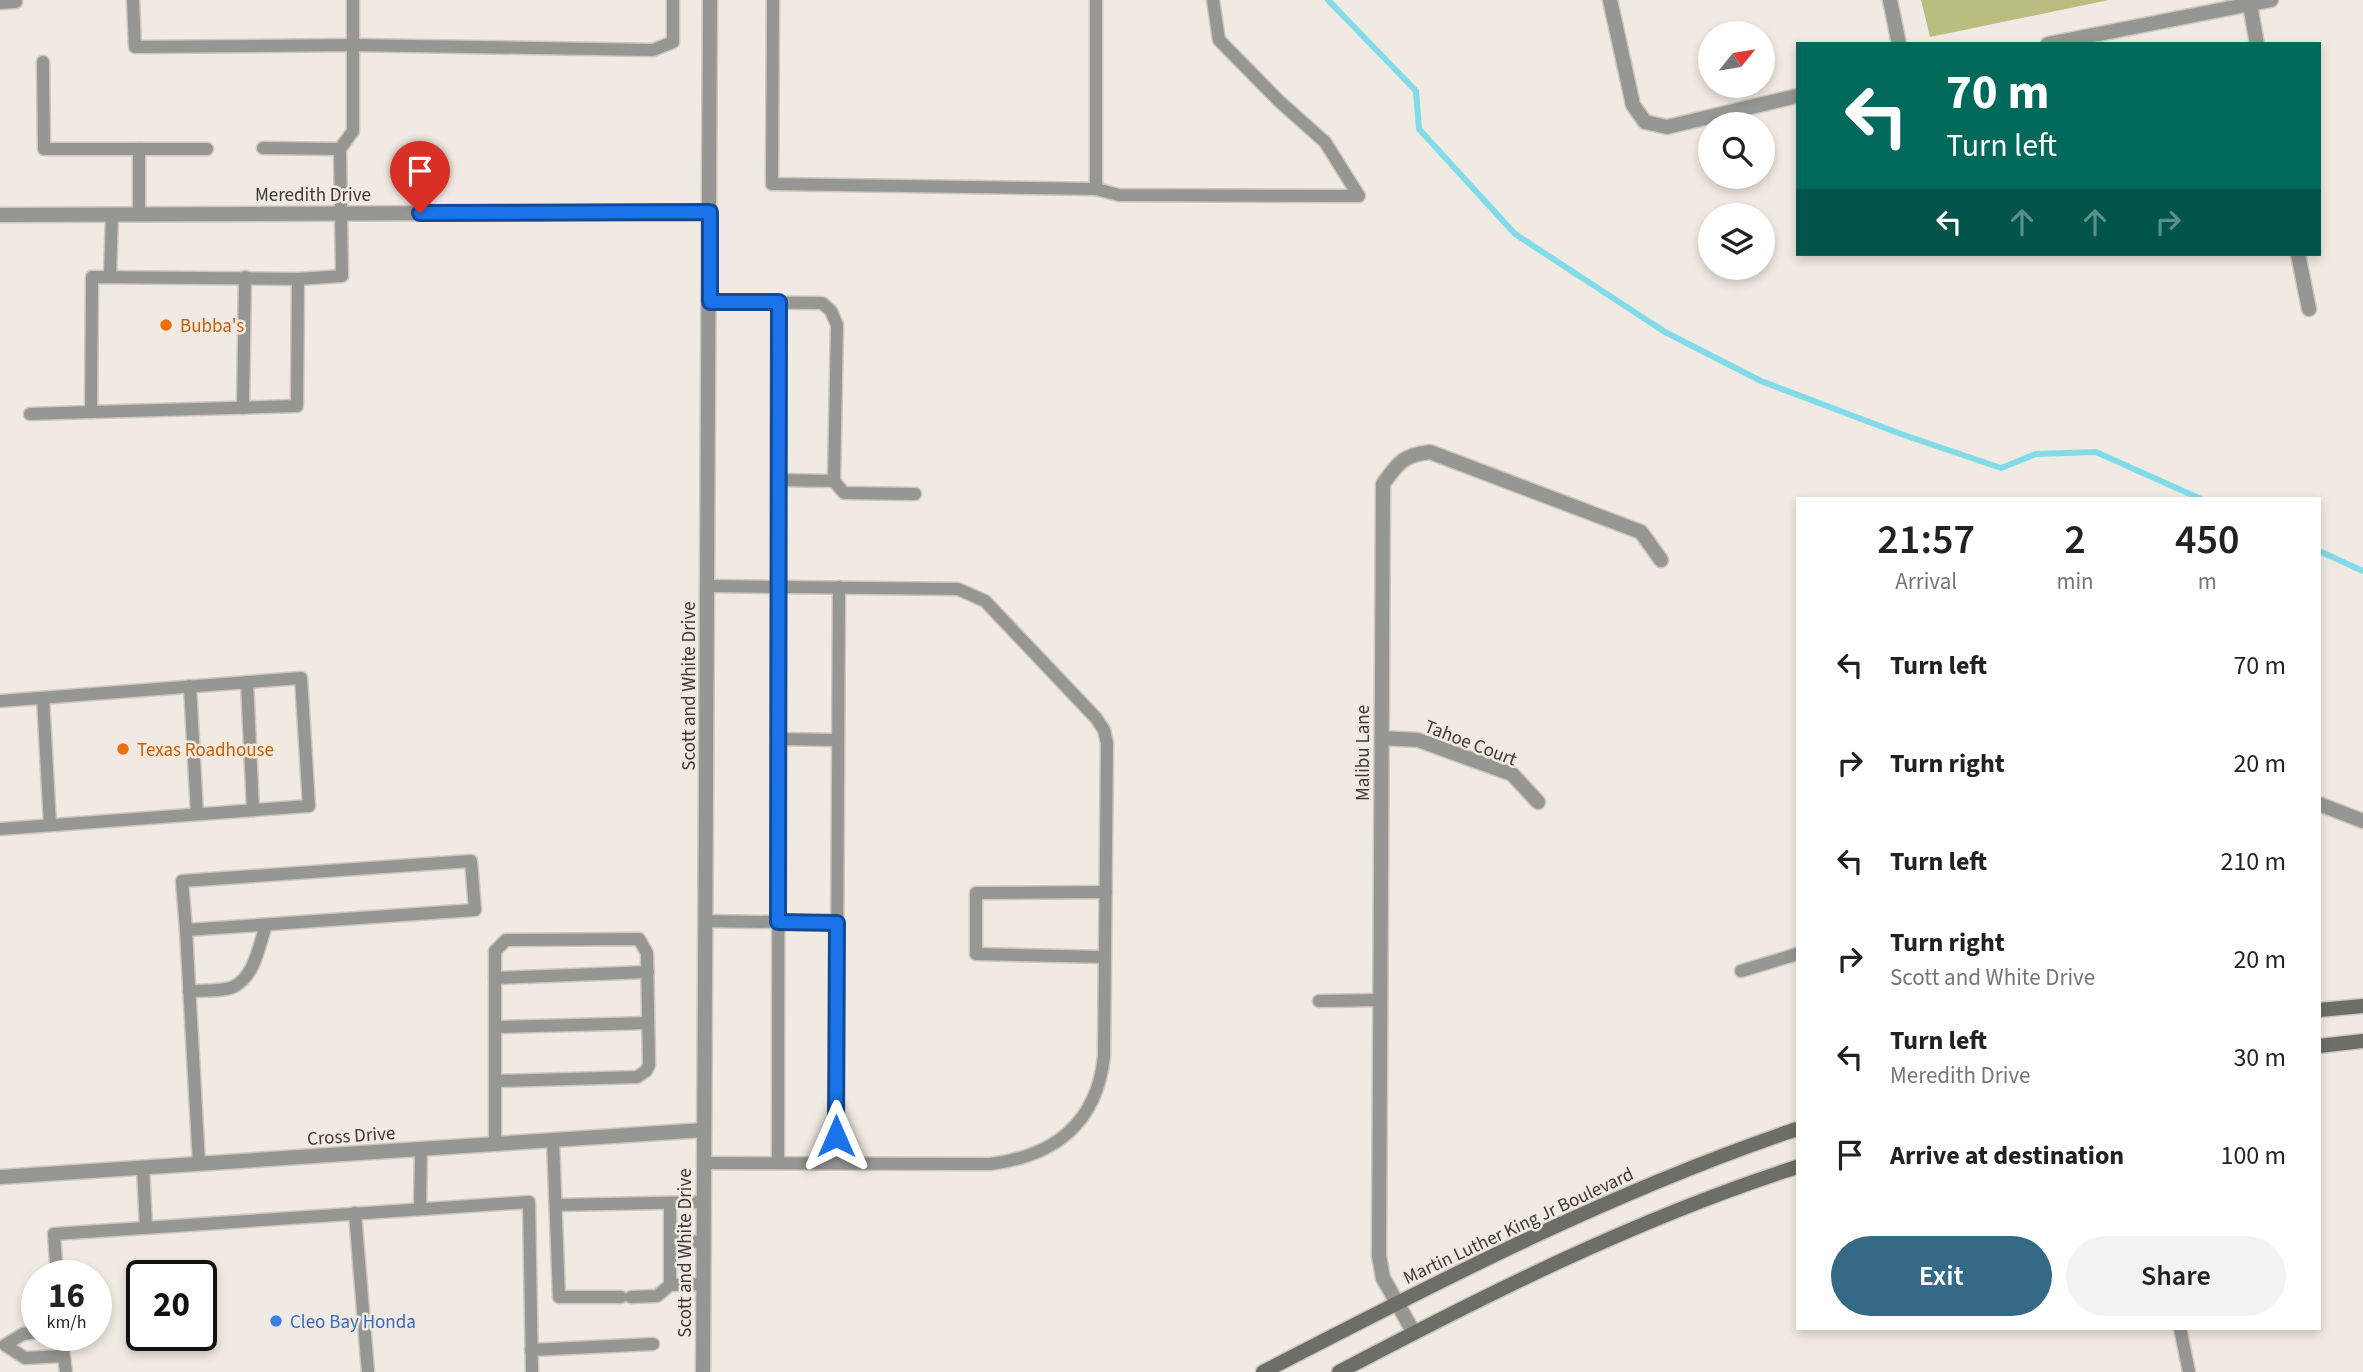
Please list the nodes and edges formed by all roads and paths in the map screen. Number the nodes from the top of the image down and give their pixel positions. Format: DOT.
graph roads {
  1 [pos="16,0"];
  2 [pos="133,0"];
  3 [pos="353,0"];
  4 [pos="673,0"];
  5 [pos="710,0"];
  6 [pos="773,0"];
  7 [pos="1096,0"];
  8 [pos="1213,0"];
  9 [pos="1610,0"];
  10 [pos="1890,0"];
  11 [pos="2271,0"];
  12 [pos="0,3"];
  13 [pos="2250,5"];
  14 [pos="1899,42"];
  15 [pos="2058,42"];
  16 [pos="2258,42"];
  17 [pos="352,45"];
  18 [pos="43,62"];
  19 [pos="1796,96"];
  20 [pos="263,148"];
  21 [pos="139,149"];
  22 [pos="207,149"];
  23 [pos="340,149"];
  24 [pos="1096,189"];
  25 [pos="710,212"];
  26 [pos="341,213"];
  27 [pos="112,214"];
  28 [pos="139,214"];
  29 [pos="0,215"];
  30 [pos="2298,256"];
  31 [pos="110,277"];
  32 [pos="245,277"];
  33 [pos="298,279"];
  34 [pos="710,302"];
  35 [pos="779,302"];
  36 [pos="2309,309"];
  37 [pos="243,408"];
  38 [pos="91,412"];
  39 [pos="30,414"];
  40 [pos="779,480"];
  41 [pos="834,481"];
  42 [pos="915,494"];
  43 [pos="1661,560"];
  44 [pos="708,586"];
  45 [pos="779,587"];
  46 [pos="839,587"];
  47 [pos="247,682"];
  48 [pos="190,686"];
  49 [pos="43,698"];
  50 [pos="0,701"];
  51 [pos="1382,738"];
  52 [pos="778,739"];
  53 [pos="838,740"];
  54 [pos="1538,802"];
  55 [pos="2321,805"];
  56 [pos="253,810"];
  57 [pos="197,814"];
  58 [pos="2363,821"];
  59 [pos="50,825"];
  60 [pos="0,829"];
  61 [pos="1106,892"];
  62 [pos="705,921"];
  63 [pos="778,922"];
  64 [pos="837,923"];
  65 [pos="266,925"];
  66 [pos="186,930"];
  67 [pos="1796,954"];
  68 [pos="1105,957"];
  69 [pos="1741,971"];
  70 [pos="648,972"];
  71 [pos="495,978"];
  72 [pos="189,991"];
  73 [pos="1381,1000"];
  74 [pos="1319,1001"];
  75 [pos="2363,1006"];
  76 [pos="2321,1010"];
  77 [pos="648,1023"];
  78 [pos="496,1027"];
  79 [pos="2363,1041"];
  80 [pos="2321,1046"];
  81 [pos="496,1081"];
  82 [pos="1796,1129"];
  83 [pos="704,1130"];
  84 [pos="554,1140"];
  85 [pos="495,1144"];
  86 [pos="421,1149"];
  87 [pos="704,1163"];
  88 [pos="778,1163"];
  89 [pos="836,1163"];
  90 [pos="199,1164"];
  91 [pos="1796,1167"];
  92 [pos="143,1168"];
  93 [pos="0,1177"];
  94 [pos="704,1202"];
  95 [pos="670,1203"];
  96 [pos="556,1205"];
  97 [pos="419,1209"];
  98 [pos="355,1213"];
  99 [pos="146,1227"];
  100 [pos="671,1241"];
  101 [pos="704,1242"];
  102 [pos="56,1260"];
  103 [pos="704,1284"];
  104 [pos="670,1285"];
  105 [pos="1396,1303"];
  106 [pos="2180,1330"];
  107 [pos="1414,1333"];
  108 [pos="21,1335"];
  109 [pos="653,1344"];
  110 [pos="2,1345"];
  111 [pos="531,1350"];
  112 [pos="63,1351"];
  113 [pos="64,1356"];
  114 [pos="66,1372"];
  115 [pos="368,1372"];
  116 [pos="532,1372"];
  117 [pos="703,1372"];
  118 [pos="1263,1372"];
  119 [pos="1339,1372"];
  120 [pos="2189,1372"];
  1 -- 12 [label="lane"];
  2 -- 17 [label="lane"];
  3 -- 17 [label="lane"];
  4 -- 17 [label="lane"];
  5 -- 25 [label="street, Scott and White Drive"];
  6 -- 24 [label="lane"];
  7 -- 24 [label="lane"];
  8 -- 24 [label="lane"];
  9 -- 19 [label="street"];
  10 -- 14 [label="street"];
  11 -- 13 [label="street"];
  13 -- 15 [label="street"];
  13 -- 16 [label="street"];
  17 -- 23 [label="lane"];
  18 -- 21 [label="lane"];
  20 -- 23 [label="lane"];
  21 -- 22 [label="lane"];
  21 -- 28 [label="lane"];
  23 -- 26 [label="lane"];
  25 -- 26 [label="street, Meredith Drive"];
  25 -- 34 [label="street, Scott and White Drive"];
  26 -- 28 [label="street, Meredith Drive"];
  26 -- 33 [label="lane"];
  27 -- 28 [label="street, Meredith Drive"];
  27 -- 29 [label="street, Meredith Drive"];
  27 -- 31 [label="lane"];
  30 -- 36 [label="street"];
  31 -- 32 [label="lane"];
  31 -- 38 [label="lane"];
  32 -- 33 [label="lane"];
  32 -- 37 [label="lane"];
  33 -- 37 [label="lane"];
  34 -- 35 [label="lane"];
  34 -- 44 [label="street, Scott and White Drive"];
  35 -- 40 [label="lane"];
  35 -- 41 [label="lane"];
  37 -- 38 [label="lane"];
  38 -- 39 [label="lane"];
  40 -- 41 [label="lane"];
  40 -- 45 [label="lane"];
  41 -- 42 [label="lane"];
  43 -- 51 [label="street, Malibu Lane"];
  44 -- 45 [label="lane"];
  44 -- 62 [label="street, Scott and White Drive"];
  45 -- 46 [label="lane"];
  45 -- 52 [label="lane"];
  46 -- 53 [label="lane"];
  46 -- 61 [label="lane"];
  47 -- 48 [label="lane"];
  47 -- 56 [label="lane"];
  47 -- 56 [label="lane"];
  48 -- 49 [label="lane"];
  48 -- 57 [label="lane"];
  49 -- 50 [label="lane"];
  49 -- 59 [label="lane"];
  51 -- 54 [label="street, Tahoe Court"];
  51 -- 73 [label="street, Malibu Lane"];
  52 -- 53 [label="lane"];
  52 -- 63 [label="lane"];
  53 -- 64 [label="lane"];
  55 -- 58 [label="street"];
  56 -- 57 [label="lane"];
  57 -- 59 [label="lane"];
  59 -- 60 [label="lane"];
  61 -- 68 [label="lane"];
  61 -- 68 [label="lane"];
  62 -- 63 [label="lane"];
  62 -- 83 [label="street, Scott and White Drive"];
  63 -- 64 [label="lane"];
  63 -- 88 [label="lane"];
  64 -- 89 [label="lane"];
  65 -- 66 [label="lane"];
  65 -- 66 [label="lane"];
  65 -- 72 [label="lane"];
  66 -- 72 [label="lane"];
  67 -- 69 [label="lane"];
  68 -- 89 [label="lane"];
  70 -- 71 [label="lane"];
  70 -- 71 [label="lane"];
  70 -- 77 [label="lane"];
  71 -- 78 [label="lane"];
  72 -- 90 [label="lane"];
  73 -- 74 [label="lane"];
  73 -- 105 [label="street, Malibu Lane"];
  75 -- 76 [label="main road"];
  77 -- 78 [label="lane"];
  77 -- 81 [label="lane"];
  78 -- 81 [label="lane"];
  79 -- 80 [label="main road"];
  81 -- 85 [label="lane"];
  82 -- 105 [label="main road, Martin Luther King Jr Boulevard"];
  83 -- 84 [label="street, Cross Drive"];
  83 -- 87 [label="street, Scott and White Drive"];
  84 -- 85 [label="street, Cross Drive"];
  84 -- 96 [label="lane"];
  85 -- 86 [label="street, Cross Drive"];
  86 -- 90 [label="street, Cross Drive"];
  86 -- 97 [label="lane"];
  87 -- 88 [label="lane"];
  87 -- 94 [label="street, Scott and White Drive"];
  88 -- 89 [label="lane"];
  90 -- 92 [label="street, Cross Drive"];
  91 -- 107 [label="main road"];
  92 -- 93 [label="street, Cross Drive"];
  92 -- 99 [label="lane"];
  94 -- 95 [label="lane"];
  94 -- 101 [label="street, Scott and White Drive"];
  95 -- 96 [label="lane"];
  95 -- 100 [label="lane"];
  96 -- 104 [label="lane"];
  97 -- 98 [label="lane"];
  97 -- 111 [label="lane"];
  98 -- 99 [label="lane"];
  98 -- 115 [label="lane"];
  99 -- 102 [label="lane"];
  100 -- 101 [label="lane"];
  100 -- 104 [label="lane"];
  101 -- 103 [label="street, Scott and White Drive"];
  103 -- 104 [label="lane"];
  103 -- 117 [label="street, Scott and White Drive"];
  105 -- 107 [label="street, Malibu Lane"];
  105 -- 118 [label="main road, Martin Luther King Jr Boulevard"];
  106 -- 120 [label="lane"];
  107 -- 119 [label="main road"];
  108 -- 110 [label="lane"];
  109 -- 111 [label="lane"];
  110 -- 113 [label="lane"];
  111 -- 116 [label="lane"];
  112 -- 113 [label="lane"];
  113 -- 114 [label="lane"];
}
